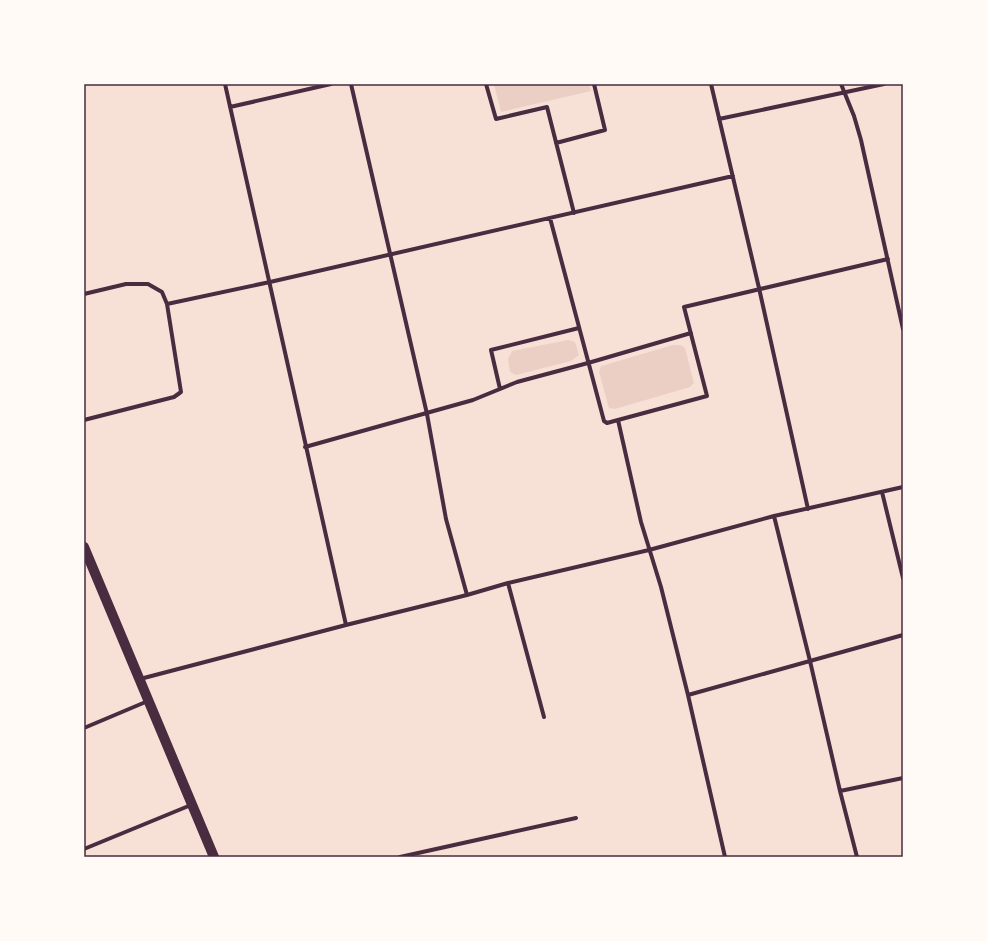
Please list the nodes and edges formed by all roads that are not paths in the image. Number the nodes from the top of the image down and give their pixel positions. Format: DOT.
graph roads {
  1 [pos="225,84"];
  2 [pos="331,84"];
  3 [pos="351,84"];
  4 [pos="486,84"];
  5 [pos="594,84"];
  6 [pos="712,84"];
  7 [pos="841,84"];
  8 [pos="884,84"];
  9 [pos="844,92"];
  10 [pos="230,107"];
  11 [pos="719,119"];
  12 [pos="556,143"];
  13 [pos="733,176"];
  14 [pos="574,213"];
  15 [pos="550,218"];
  16 [pos="391,254"];
  17 [pos="888,259"];
  18 [pos="270,282"];
  19 [pos="759,288"];
  20 [pos="84,294"];
  21 [pos="167,304"];
  22 [pos="579,328"];
  23 [pos="903,329"];
  24 [pos="691,333"];
  25 [pos="588,363"];
  26 [pos="500,389"];
  27 [pos="427,414"];
  28 [pos="84,420"];
  29 [pos="618,420"];
  30 [pos="305,447"];
  31 [pos="903,487"];
  32 [pos="882,492"];
  33 [pos="808,508"];
  34 [pos="774,516"];
  35 [pos="84,547"];
  36 [pos="649,550"];
  37 [pos="903,578"];
  38 [pos="508,584"];
  39 [pos="467,595"];
  40 [pos="346,625"];
  41 [pos="903,635"];
  42 [pos="810,661"];
  43 [pos="140,679"];
  44 [pos="688,695"];
  45 [pos="148,701"];
  46 [pos="544,717"];
  47 [pos="84,728"];
  48 [pos="903,778"];
  49 [pos="840,791"];
  50 [pos="191,805"];
  51 [pos="576,818"];
  52 [pos="84,849"];
  53 [pos="214,857"];
  54 [pos="400,857"];
  55 [pos="725,857"];
  56 [pos="857,857"];
  1 -- 10 [label="street"];
  2 -- 10 [label="street"];
  3 -- 16 [label="street"];
  4 -- 12 [label="street"];
  5 -- 12 [label="street"];
  6 -- 11 [label="street"];
  7 -- 9 [label="street"];
  8 -- 9 [label="street"];
  9 -- 11 [label="street"];
  9 -- 17 [label="street"];
  10 -- 18 [label="street"];
  11 -- 13 [label="street"];
  12 -- 14 [label="street"];
  13 -- 14 [label="street"];
  13 -- 19 [label="street"];
  14 -- 15 [label="street"];
  15 -- 16 [label="street"];
  15 -- 22 [label="street"];
  16 -- 18 [label="street"];
  16 -- 27 [label="street"];
  17 -- 19 [label="street"];
  17 -- 23 [label="street"];
  18 -- 21 [label="street"];
  18 -- 30 [label="street"];
  19 -- 24 [label="street"];
  19 -- 33 [label="street"];
  20 -- 21 [label="street"];
  21 -- 28 [label="street"];
  22 -- 25 [label="street"];
  22 -- 26 [label="street"];
  24 -- 25 [label="street"];
  24 -- 29 [label="street"];
  25 -- 26 [label="street"];
  25 -- 29 [label="street"];
  26 -- 27 [label="street"];
  27 -- 30 [label="street"];
  27 -- 39 [label="street"];
  29 -- 36 [label="street"];
  30 -- 40 [label="street"];
  31 -- 32 [label="street"];
  32 -- 33 [label="street"];
  32 -- 37 [label="street"];
  33 -- 34 [label="street"];
  34 -- 36 [label="street"];
  34 -- 42 [label="street"];
  35 -- 43 [label="main road"];
  36 -- 38 [label="street"];
  36 -- 44 [label="street"];
  38 -- 39 [label="street"];
  38 -- 46 [label="street"];
  39 -- 40 [label="street"];
  40 -- 43 [label="street"];
  41 -- 42 [label="street"];
  42 -- 44 [label="street"];
  42 -- 49 [label="street"];
  43 -- 45 [label="main road"];
  44 -- 55 [label="street"];
  45 -- 47 [label="street"];
  45 -- 50 [label="main road"];
  48 -- 49 [label="street"];
  49 -- 56 [label="street"];
  50 -- 52 [label="street"];
  50 -- 53 [label="main road"];
  51 -- 54 [label="street"];
}
